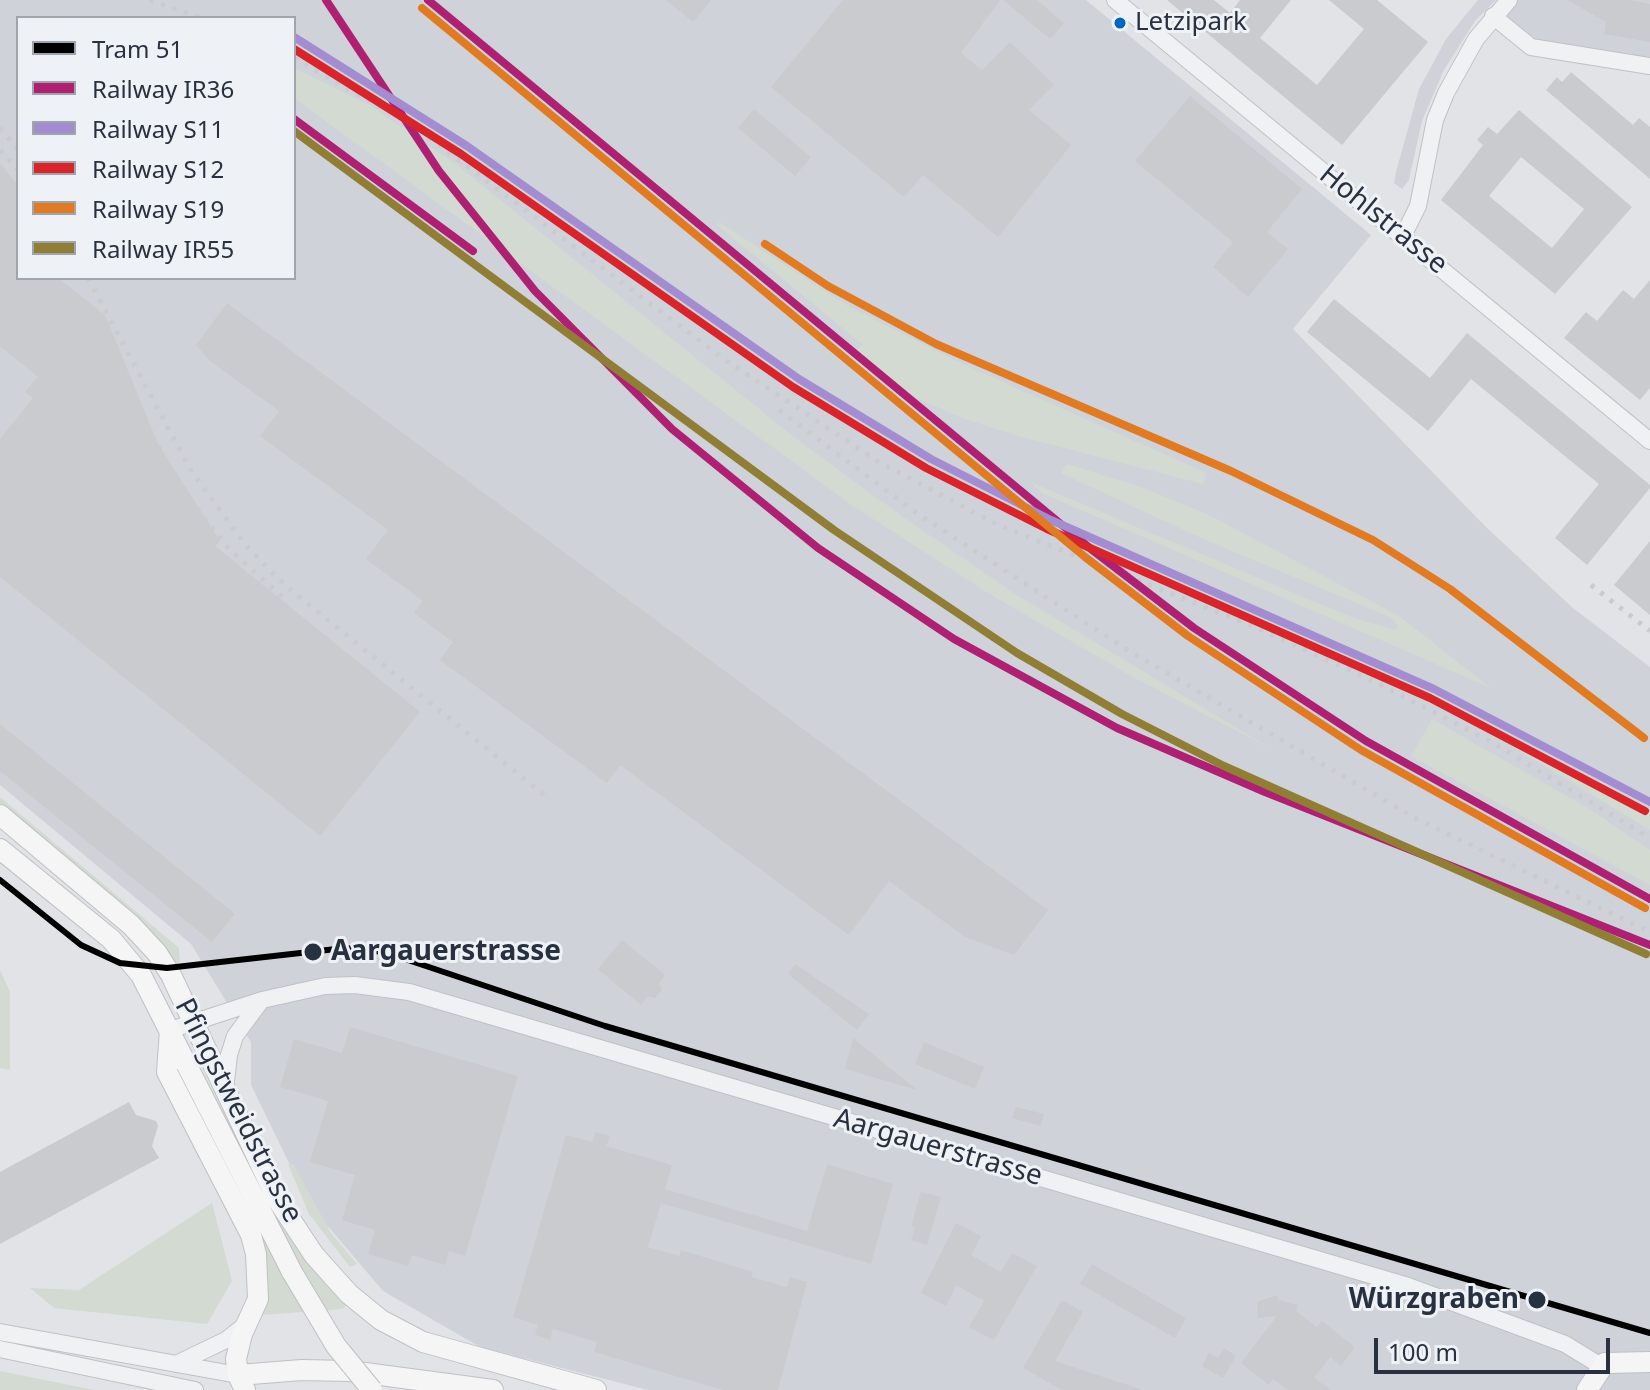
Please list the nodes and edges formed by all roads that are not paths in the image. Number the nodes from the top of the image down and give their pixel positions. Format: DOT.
graph roads {
  1 [pos="1115,0"];
  2 [pos="1509,0"];
  3 [pos="1493,16"];
  4 [pos="1650,66"];
  5 [pos="1403,236"];
  6 [pos="1650,441"];
  7 [pos="0,815"];
  8 [pos="0,849"];
  9 [pos="262,1000"];
  10 [pos="192,1021"];
  11 [pos="170,1030"];
  12 [pos="225,1090"];
  13 [pos="245,1325"];
  14 [pos="0,1332"];
  15 [pos="435,1347"];
  16 [pos="0,1349"];
  17 [pos="1650,1362"];
  18 [pos="176,1364"];
  19 [pos="1601,1366"];
  20 [pos="241,1383"];
  21 [pos="438,1386"];
  22 [pos="195,1390"];
  23 [pos="372,1390"];
  24 [pos="493,1390"];
  25 [pos="596,1390"];
  26 [pos="1587,1390"];
  1 -- 5 [label="street, Hohlstrasse"];
  2 -- 3 [label="street"];
  3 -- 4 [label="street"];
  3 -- 5 [label="street"];
  5 -- 6 [label="street, Hohlstrasse"];
  7 -- 10 [label="main road, Pfingstweidstrasse"];
  8 -- 11 [label="main road, Pfingstweidstrasse"];
  9 -- 10 [label="street, Aargauerstrasse"];
  9 -- 12 [label="street"];
  9 -- 19 [label="street, Aargauerstrasse"];
  10 -- 11 [label="street, Aargauerstrasse"];
  10 -- 12 [label="main road, Pfingstweidstrasse"];
  11 -- 13 [label="main road"];
  11 -- 23 [label="main road, Pfingstweidstrasse, bridge"];
  12 -- 15 [label="main road, Pfingstweidstrasse"];
  13 -- 18 [label="street"];
  13 -- 20 [label="main road"];
  14 -- 18 [label="street"];
  15 -- 21 [label="main road"];
  15 -- 25 [label="main road, Pfingstweidstrasse"];
  16 -- 22 [label="street"];
  17 -- 19 [label="main road"];
  18 -- 20 [label="street"];
  19 -- 26 [label="main road"];
  20 -- 21 [label="main road"];
  21 -- 24 [label="main road"];
}
